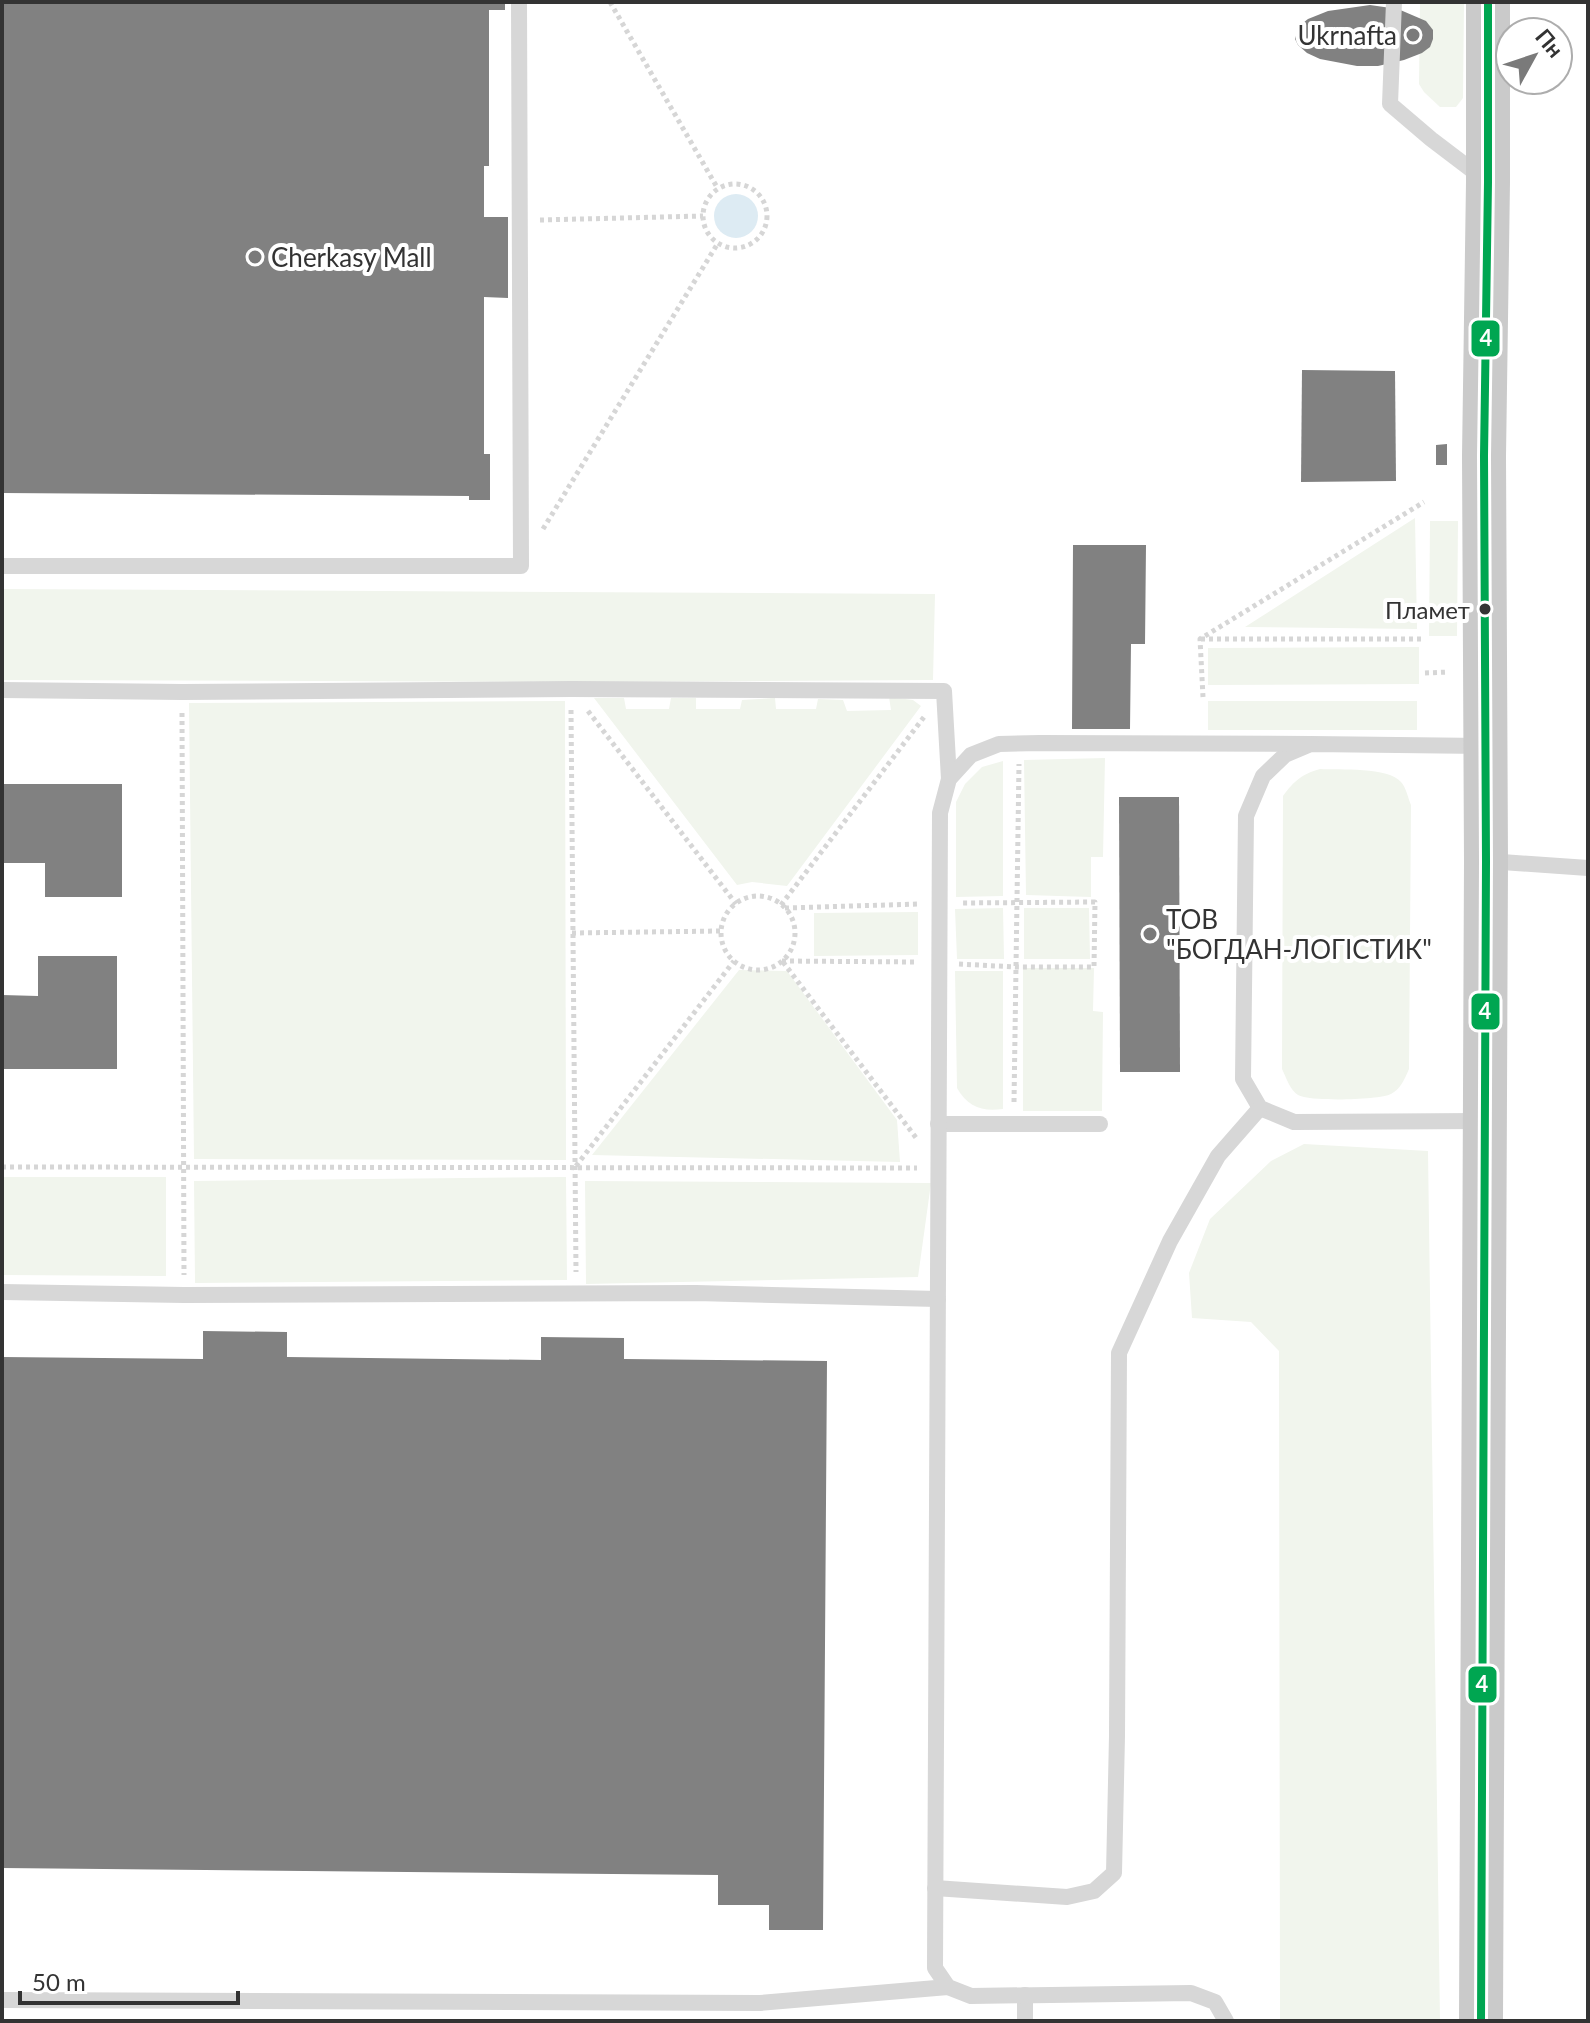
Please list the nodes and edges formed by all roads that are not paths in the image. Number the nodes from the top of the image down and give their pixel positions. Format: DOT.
graph roads {
  1 [pos="519,2"];
  2 [pos="1394,2"];
  3 [pos="1488,2"];
  4 [pos="1488,182"];
  5 [pos="2,566"];
  6 [pos="2,690"];
  7 [pos="1311,744"];
  8 [pos="1486,747"];
  9 [pos="949,779"];
  10 [pos="1486,861"];
  11 [pos="1588,868"];
  12 [pos="1260,1108"];
  13 [pos="1484,1121"];
  14 [pos="938,1124"];
  15 [pos="1100,1124"];
  16 [pos="2,1292"];
  17 [pos="938,1299"];
  18 [pos="935,1888"];
  19 [pos="948,1987"];
  20 [pos="1025,1995"];
  21 [pos="2,2000"];
  22 [pos="1025,2021"];
  23 [pos="1226,2021"];
  24 [pos="1481,2021"];
  1 -- 5 [label="lane"];
  2 -- 4 [label="lane"];
  3 -- 4 [label="main road"];
  4 -- 8 [label="main road"];
  6 -- 9 [label="lane"];
  7 -- 8 [label="lane"];
  7 -- 9 [label="lane"];
  7 -- 12 [label="lane"];
  8 -- 10 [label="main road"];
  9 -- 14 [label="lane"];
  10 -- 11 [label="lane"];
  10 -- 13 [label="main road"];
  12 -- 13 [label="lane"];
  12 -- 18 [label="lane"];
  13 -- 24 [label="main road"];
  14 -- 15 [label="lane"];
  14 -- 17 [label="lane"];
  16 -- 17 [label="lane"];
  17 -- 18 [label="lane"];
  18 -- 19 [label="lane"];
  19 -- 20 [label="lane"];
  19 -- 21 [label="lane"];
  20 -- 22 [label="lane"];
  20 -- 23 [label="lane"];
}
